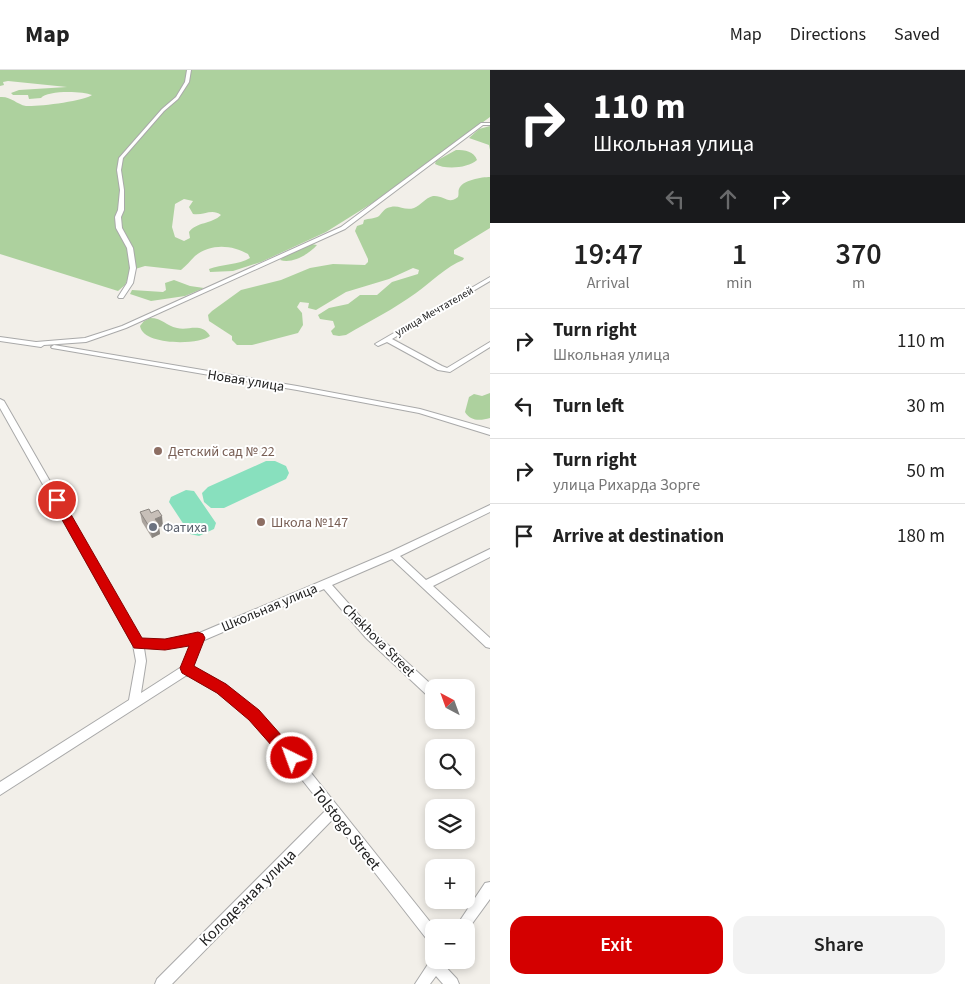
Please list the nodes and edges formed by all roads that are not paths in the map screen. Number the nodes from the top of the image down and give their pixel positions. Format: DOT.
graph roads {
  1 [pos="189,70"];
  2 [pos="490,124"];
  3 [pos="490,278"];
  4 [pos="121,297"];
  5 [pos="0,338"];
  6 [pos="387,339"];
  7 [pos="37,344"];
  8 [pos="378,344"];
  9 [pos="490,344"];
  10 [pos="0,400"];
  11 [pos="490,432"];
  12 [pos="490,508"];
  13 [pos="490,553"];
  14 [pos="393,554"];
  15 [pos="325,583"];
  16 [pos="425,585"];
  17 [pos="198,638"];
  18 [pos="138,644"];
  19 [pos="490,644"];
  20 [pos="187,668"];
  21 [pos="425,686"];
  22 [pos="134,702"];
  23 [pos="0,788"];
  24 [pos="333,811"];
  25 [pos="490,888"];
  26 [pos="468,919"];
  27 [pos="425,925"];
  28 [pos="432,969"];
  29 [pos="441,969"];
  30 [pos="162,984"];
  31 [pos="422,984"];
  32 [pos="452,984"];
  1 -- 4 [label="street"];
  2 -- 7 [label="street"];
  3 -- 6 [label="street, улица Мечтателей"];
  5 -- 7 [label="street, Новая улица"];
  6 -- 8 [label="street, улица Мечтателей"];
  6 -- 9 [label="street"];
  7 -- 11 [label="street, Новая улица"];
  10 -- 18 [label="street"];
  12 -- 14 [label="street, Школьная улица"];
  13 -- 16 [label="street"];
  14 -- 15 [label="street, Школьная улица"];
  14 -- 16 [label="street"];
  15 -- 17 [label="street, Школьная улица"];
  15 -- 21 [label="street, Chekhova Street"];
  16 -- 19 [label="street"];
  17 -- 18 [label="street, Школьная улица"];
  17 -- 20 [label="street"];
  18 -- 22 [label="street"];
  20 -- 22 [label="street"];
  20 -- 24 [label="street, Tolstogo Street"];
  22 -- 23 [label="street"];
  24 -- 27 [label="street, Tolstogo Street"];
  24 -- 30 [label="street, Колодезная улица"];
  25 -- 26 [label="street"];
  28 -- 31 [label="street"];
  29 -- 32 [label="street"];
}
